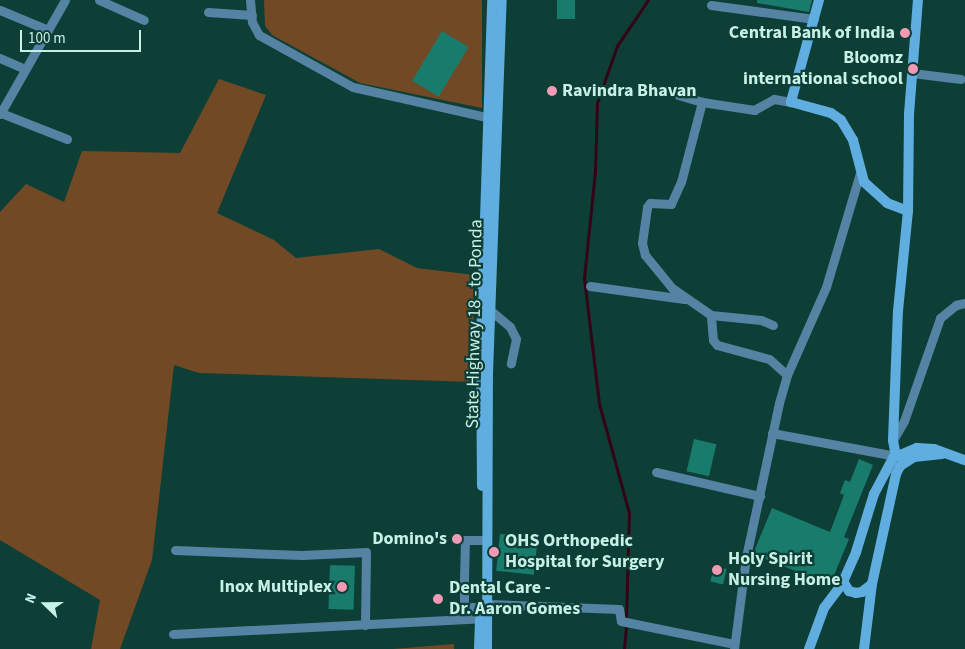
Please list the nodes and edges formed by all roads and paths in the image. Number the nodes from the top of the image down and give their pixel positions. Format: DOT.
graph roads {
  1 [pos="65,0"];
  2 [pos="99,0"];
  3 [pos="250,0"];
  4 [pos="492,0"];
  5 [pos="502,0"];
  6 [pos="818,0"];
  7 [pos="918,0"];
  8 [pos="712,5"];
  9 [pos="0,10"];
  10 [pos="208,12"];
  11 [pos="252,15"];
  12 [pos="814,19"];
  13 [pos="144,20"];
  14 [pos="48,30"];
  15 [pos="0,58"];
  16 [pos="25,69"];
  17 [pos="912,73"];
  18 [pos="961,78"];
  19 [pos="678,95"];
  20 [pos="702,102"];
  21 [pos="791,102"];
  22 [pos="0,113"];
  23 [pos="493,118"];
  24 [pos="67,139"];
  25 [pos="860,173"];
  26 [pos="908,211"];
  27 [pos="590,286"];
  28 [pos="685,299"];
  29 [pos="965,303"];
  30 [pos="490,310"];
  31 [pos="711,315"];
  32 [pos="772,325"];
  33 [pos="511,363"];
  34 [pos="787,375"];
  35 [pos="772,434"];
  36 [pos="893,440"];
  37 [pos="942,454"];
  38 [pos="896,456"];
  39 [pos="965,460"];
  40 [pos="656,472"];
  41 [pos="760,496"];
  42 [pos="482,540"];
  43 [pos="175,550"];
  44 [pos="844,581"];
  45 [pos="872,584"];
  46 [pos="484,606"];
  47 [pos="484,619"];
  48 [pos="365,625"];
  49 [pos="173,634"];
  50 [pos="734,647"];
  51 [pos="479,649"];
  52 [pos="487,649"];
  53 [pos="808,649"];
  54 [pos="864,649"];
  1 -- 14 [label="street"];
  2 -- 13 [label="street"];
  3 -- 11 [label="street"];
  4 -- 23 [label="main road, State Highway 18 - to Ponda"];
  5 -- 23 [label="main road, State Highway 18 - to Ponda"];
  6 -- 12 [label="main road"];
  7 -- 17 [label="main road"];
  8 -- 12 [label="street"];
  9 -- 14 [label="street"];
  10 -- 11 [label="street"];
  11 -- 23 [label="street"];
  12 -- 21 [label="main road"];
  14 -- 16 [label="street"];
  15 -- 16 [label="street"];
  16 -- 22 [label="street"];
  17 -- 18 [label="street"];
  17 -- 26 [label="main road"];
  19 -- 20 [label="street"];
  20 -- 21 [label="street"];
  20 -- 28 [label="street"];
  21 -- 25 [label="main road"];
  22 -- 24 [label="street"];
  23 -- 30 [label="main road, State Highway 18 - to Ponda"];
  23 -- 42 [label="main road, State Highway 18 - to Ponda"];
  25 -- 26 [label="main road"];
  25 -- 34 [label="street"];
  26 -- 36 [label="main road"];
  27 -- 28 [label="street"];
  28 -- 31 [label="street"];
  29 -- 36 [label="street"];
  30 -- 33 [label="street"];
  30 -- 46 [label="main road, State Highway 18 - to Ponda"];
  31 -- 32 [label="street"];
  31 -- 34 [label="street"];
  34 -- 35 [label="street"];
  35 -- 38 [label="street"];
  35 -- 41 [label="street"];
  36 -- 38 [label="main road"];
  37 -- 38 [label="main road"];
  37 -- 39 [label="main road"];
  37 -- 45 [label="main road"];
  38 -- 44 [label="main road"];
  40 -- 41 [label="street"];
  41 -- 50 [label="street"];
  42 -- 46 [label="main road, State Highway 18 - to Ponda"];
  42 -- 46 [label="street"];
  43 -- 48 [label="street"];
  44 -- 45 [label="main road"];
  44 -- 53 [label="main road"];
  45 -- 54 [label="main road"];
  46 -- 47 [label="main road, State Highway 18 - to Ponda"];
  46 -- 50 [label="street"];
  47 -- 48 [label="street"];
  47 -- 51 [label="main road, State Highway 18 - to Ponda"];
  47 -- 52 [label="main road, State Highway 18 - to Ponda"];
  48 -- 49 [label="street"];
}
